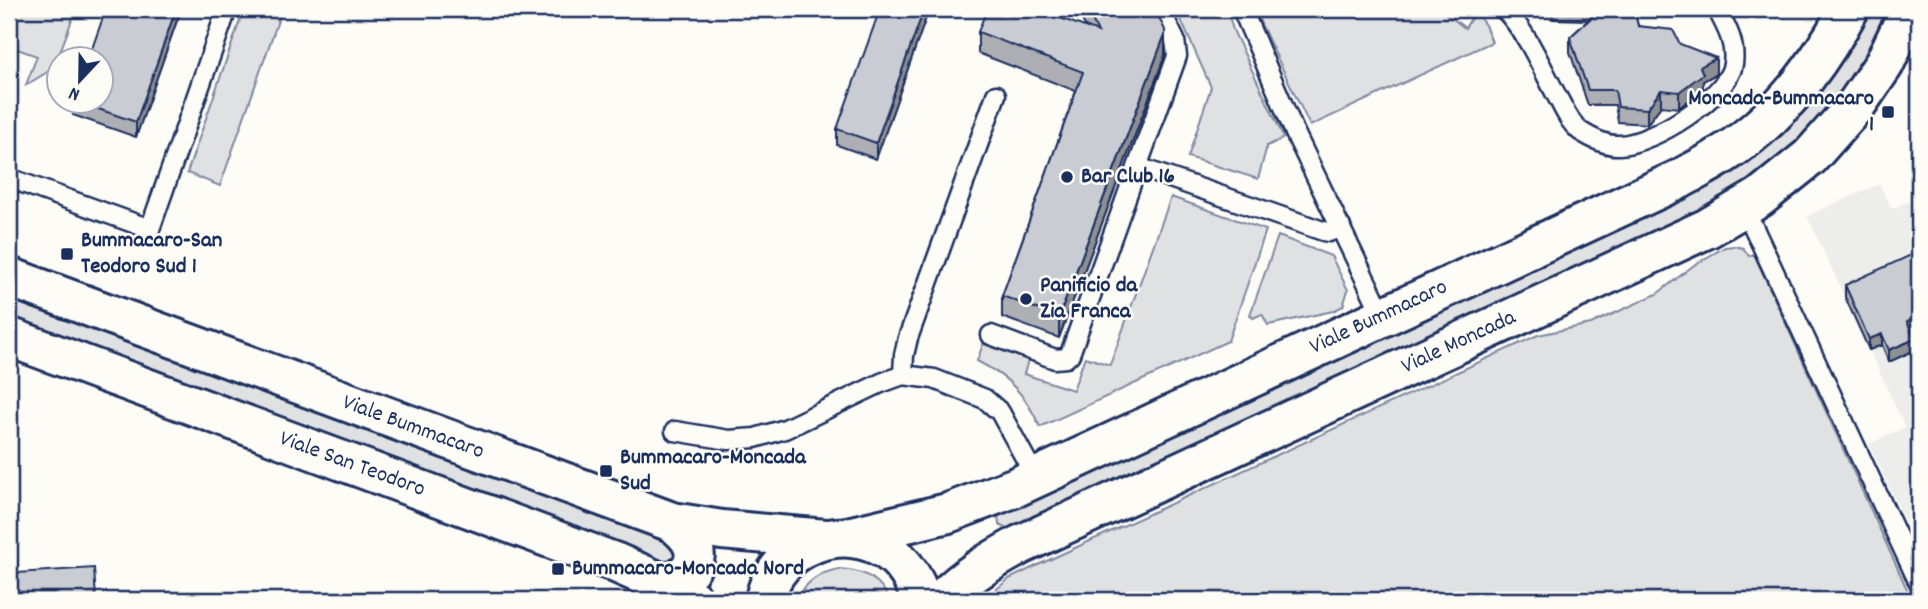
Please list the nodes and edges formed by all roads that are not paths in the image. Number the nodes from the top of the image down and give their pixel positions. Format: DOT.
graph roads {
  1 [pos="227,9"];
  2 [pos="1160,9"];
  3 [pos="1242,9"];
  4 [pos="1504,9"];
  5 [pos="1717,9"];
  6 [pos="1849,9"];
  7 [pos="1911,18"];
  8 [pos="996,95"];
  9 [pos="1138,167"];
  10 [pos="9,178"];
  11 [pos="1744,207"];
  12 [pos="1341,227"];
  13 [pos="9,277"];
  14 [pos="1384,316"];
  15 [pos="990,335"];
  16 [pos="9,337"];
  17 [pos="903,375"];
  18 [pos="675,431"];
  19 [pos="1036,478"];
  20 [pos="988,498"];
  21 [pos="672,522"];
  22 [pos="837,538"];
  23 [pos="1020,545"];
  24 [pos="1919,583"];
  25 [pos="679,592"];
  26 [pos="765,600"];
  27 [pos="922,600"];
  28 [pos="942,600"];
  1 -- 10 [label="lane"];
  2 -- 9 [label="lane"];
  3 -- 12 [label="lane"];
  4 -- 5 [label="lane"];
  6 -- 14 [label="main road, Viale Bummacaro"];
  7 -- 11 [label="main road, Viale Moncada"];
  8 -- 17 [label="lane"];
  9 -- 12 [label="lane"];
  9 -- 15 [label="lane"];
  11 -- 23 [label="main road, Viale Moncada"];
  11 -- 24 [label="lane"];
  12 -- 14 [label="lane"];
  13 -- 21 [label="main road, Viale Bummacaro"];
  14 -- 19 [label="main road, Viale Bummacaro"];
  16 -- 25 [label="main road, Viale San Teodoro"];
  17 -- 18 [label="lane"];
  17 -- 19 [label="lane"];
  19 -- 20 [label="main road, Viale Bummacaro"];
  20 -- 22 [label="main road, Viale Bummacaro"];
  20 -- 23 [label="main road"];
  21 -- 22 [label="main road, Viale Bummacaro"];
  21 -- 25 [label="main road"];
  22 -- 26 [label="main road"];
  22 -- 27 [label="main road"];
  23 -- 28 [label="main road, Viale Moncada"];
}
